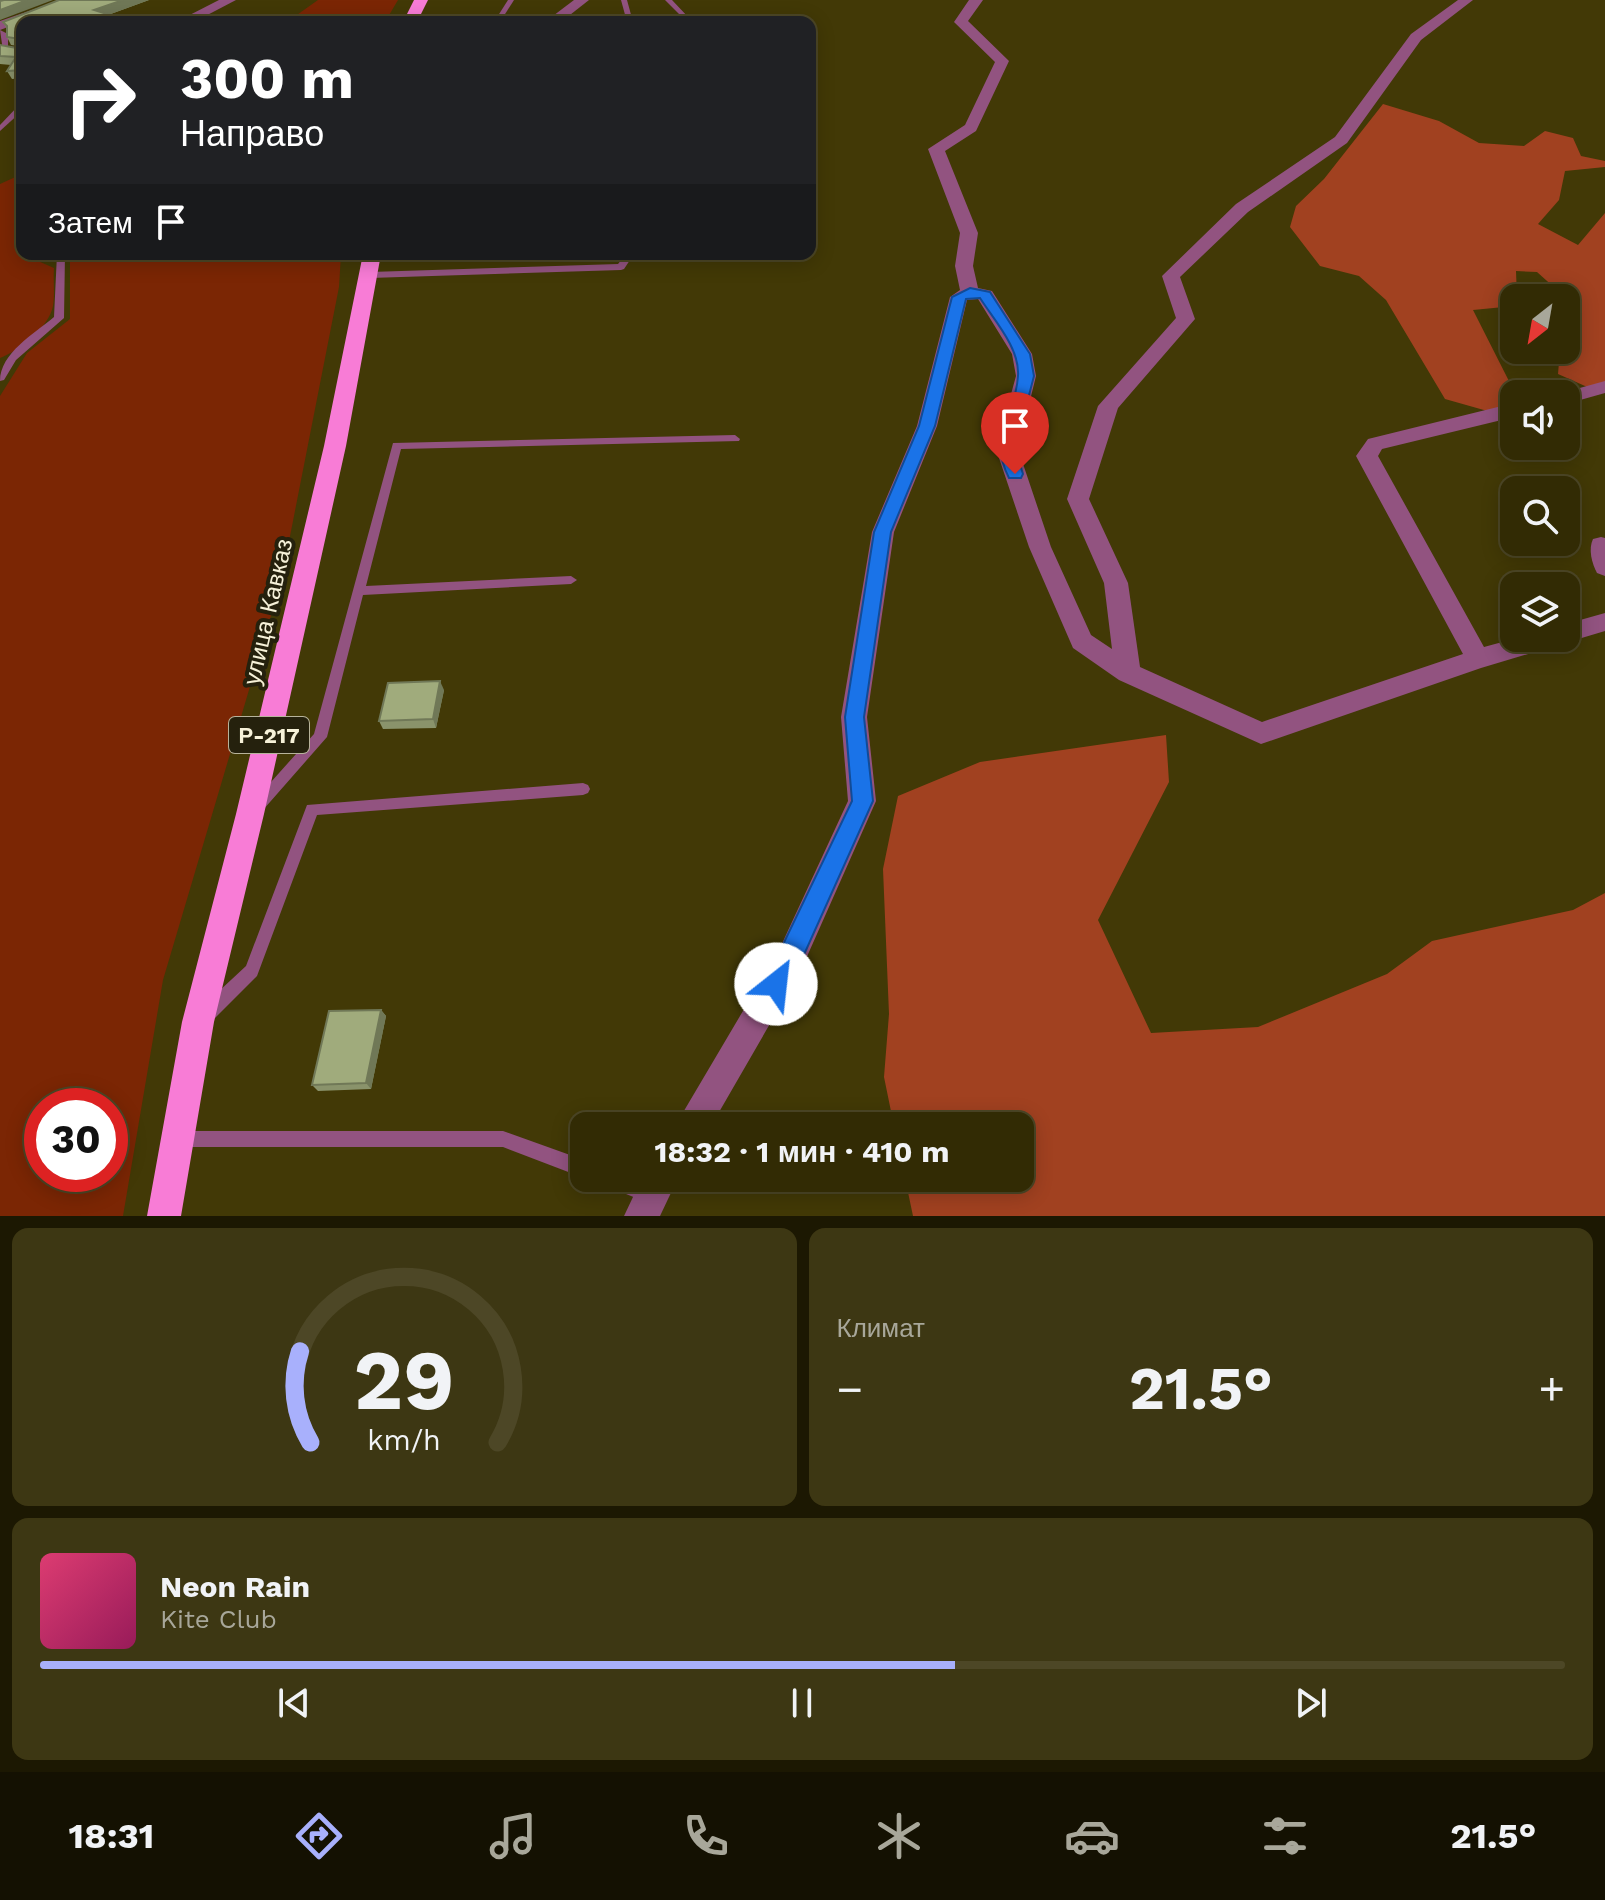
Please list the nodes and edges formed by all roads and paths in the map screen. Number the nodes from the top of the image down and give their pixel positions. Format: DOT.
graph roads {
  1 [pos="74,0"];
  2 [pos="229,0"];
  3 [pos="582,0"];
  4 [pos="668,0"];
  5 [pos="976,0"];
  6 [pos="1466,0"];
  7 [pos="33,16"];
  8 [pos="196,16"];
  9 [pos="560,16"];
  10 [pos="684,16"];
  11 [pos="0,29"];
  12 [pos="16,51"];
  13 [pos="16,113"];
  14 [pos="0,129"];
  15 [pos="61,260"];
  16 [pos="626,260"];
  17 [pos="371,264"];
  18 [pos="970,292"];
  19 [pos="12,358"];
  20 [pos="0,362"];
  21 [pos="0,378"];
  22 [pos="1605,387"];
  23 [pos="1580,393"];
  24 [pos="1500,413"];
  25 [pos="735,439"];
  26 [pos="571,580"];
  27 [pos="360,591"];
  28 [pos="1605,622"];
  29 [pos="1580,630"];
  30 [pos="1502,652"];
  31 [pos="1478,659"];
  32 [pos="1128,673"];
  33 [pos="583,789"];
  34 [pos="250,814"];
  35 [pos="198,1022"];
  36 [pos="700,1112"];
  37 [pos="176,1139"];
  38 [pos="570,1164"];
  39 [pos="164,1216"];
  1 -- 7 [label="street"];
  2 -- 8 [label="street"];
  3 -- 9 [label="street"];
  4 -- 10 [label="lane"];
  5 -- 18 [label="street"];
  6 -- 32 [label="street"];
  11 -- 12 [label="lane"];
  13 -- 14 [label="lane"];
  15 -- 19 [label="lane"];
  16 -- 17 [label="lane"];
  17 -- 34 [label="highway, улица Кавказ / Р-217"];
  18 -- 32 [label="street"];
  18 -- 36 [label="street"];
  19 -- 20 [label="lane"];
  19 -- 21 [label="lane"];
  22 -- 23 [label="street"];
  24 -- 31 [label="street"];
  25 -- 27 [label="lane"];
  26 -- 27 [label="lane"];
  27 -- 34 [label="lane"];
  28 -- 29 [label="street"];
  30 -- 31 [label="street"];
  31 -- 32 [label="street"];
  33 -- 35 [label="lane"];
  34 -- 35 [label="highway, улица Кавказ / Р-217"];
  35 -- 37 [label="highway, улица Кавказ / Р-217"];
  37 -- 38 [label="lane"];
  37 -- 39 [label="highway, улица Кавказ / Р-217"];
}
